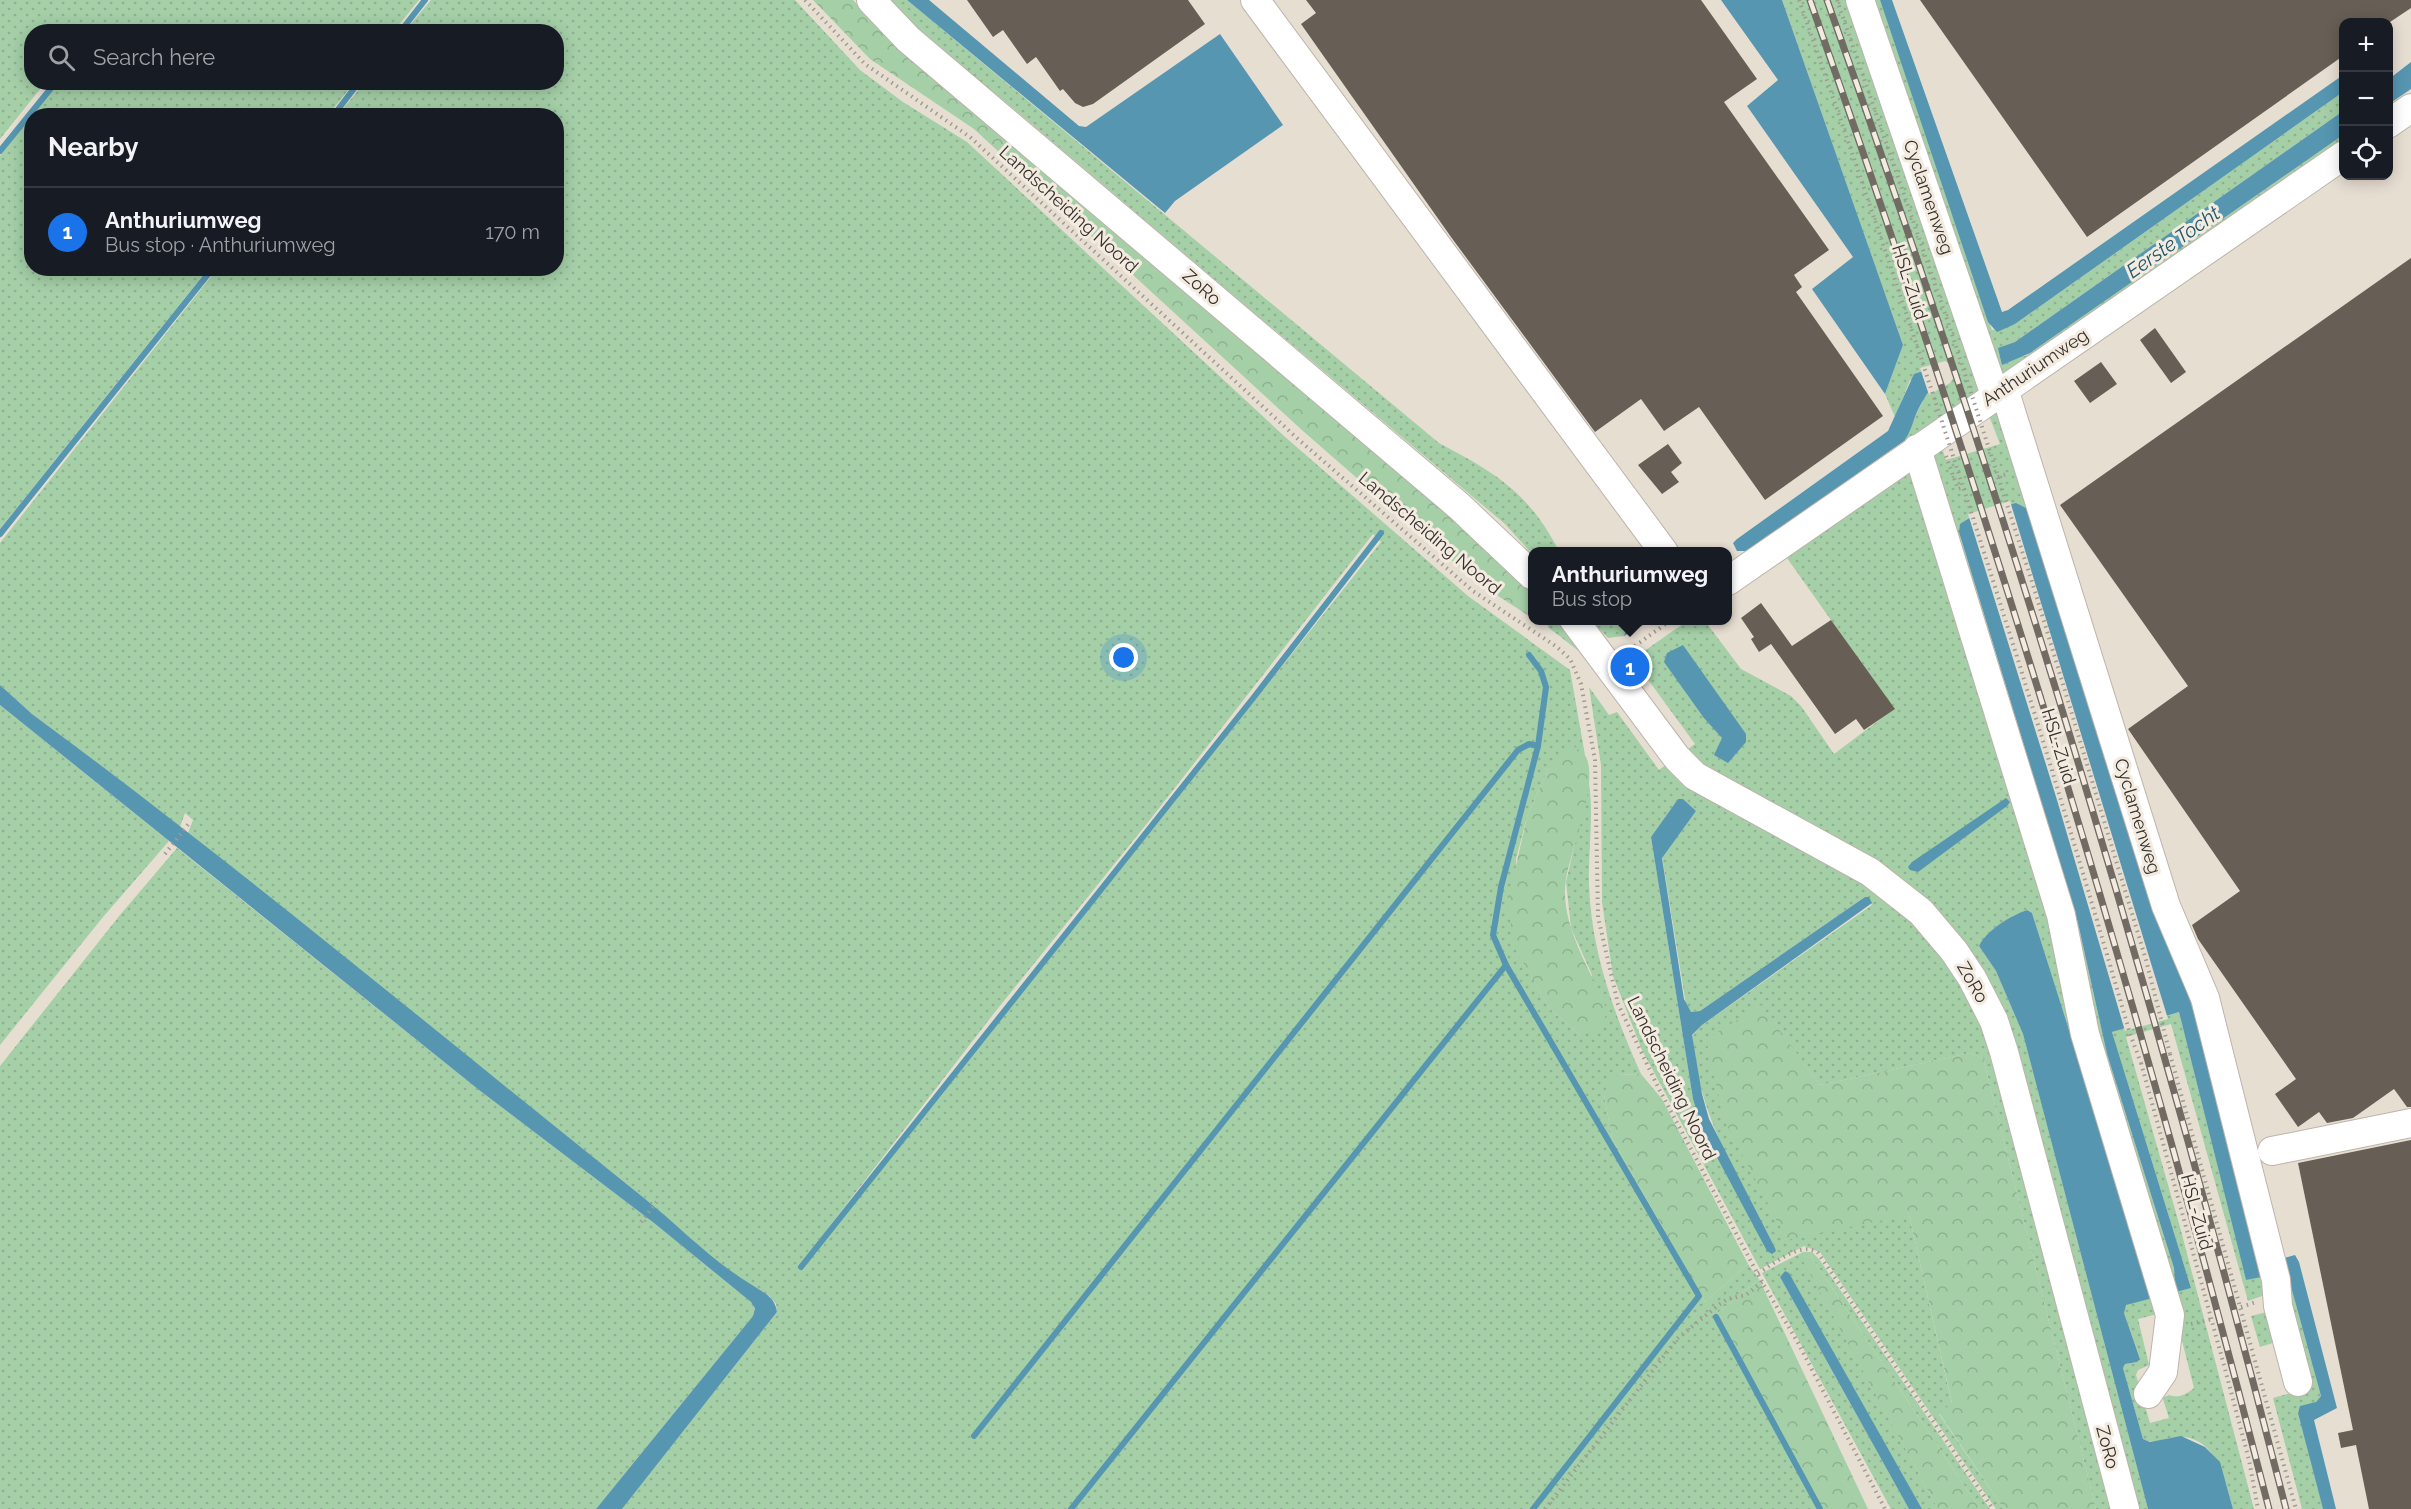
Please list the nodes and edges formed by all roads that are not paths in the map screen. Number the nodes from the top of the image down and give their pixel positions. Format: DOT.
graph roads {
  1 [pos="871,0"];
  2 [pos="1255,0"];
  3 [pos="1860,0"];
  4 [pos="2411,108"];
  5 [pos="2393,120"];
  6 [pos="2339,158"];
  7 [pos="2000,392"];
  8 [pos="1917,449"];
  9 [pos="1660,547"];
  10 [pos="1528,570"];
  11 [pos="1732,578"];
  12 [pos="1577,625"];
  13 [pos="2411,1123"];
  14 [pos="2272,1151"];
  15 [pos="2298,1382"];
  16 [pos="2148,1394"];
  17 [pos="2125,1509"];
  1 -- 10 [label="street, ZoRo"];
  2 -- 9 [label="street"];
  3 -- 7 [label="street, Cyclamenweg"];
  4 -- 5 [label="street"];
  6 -- 7 [label="street, Anthuriumweg"];
  7 -- 8 [label="street, Anthuriumweg"];
  7 -- 15 [label="street, Cyclamenweg"];
  8 -- 11 [label="street, Anthuriumweg"];
  8 -- 16 [label="street"];
  12 -- 17 [label="street, ZoRo"];
  13 -- 14 [label="street"];
}
